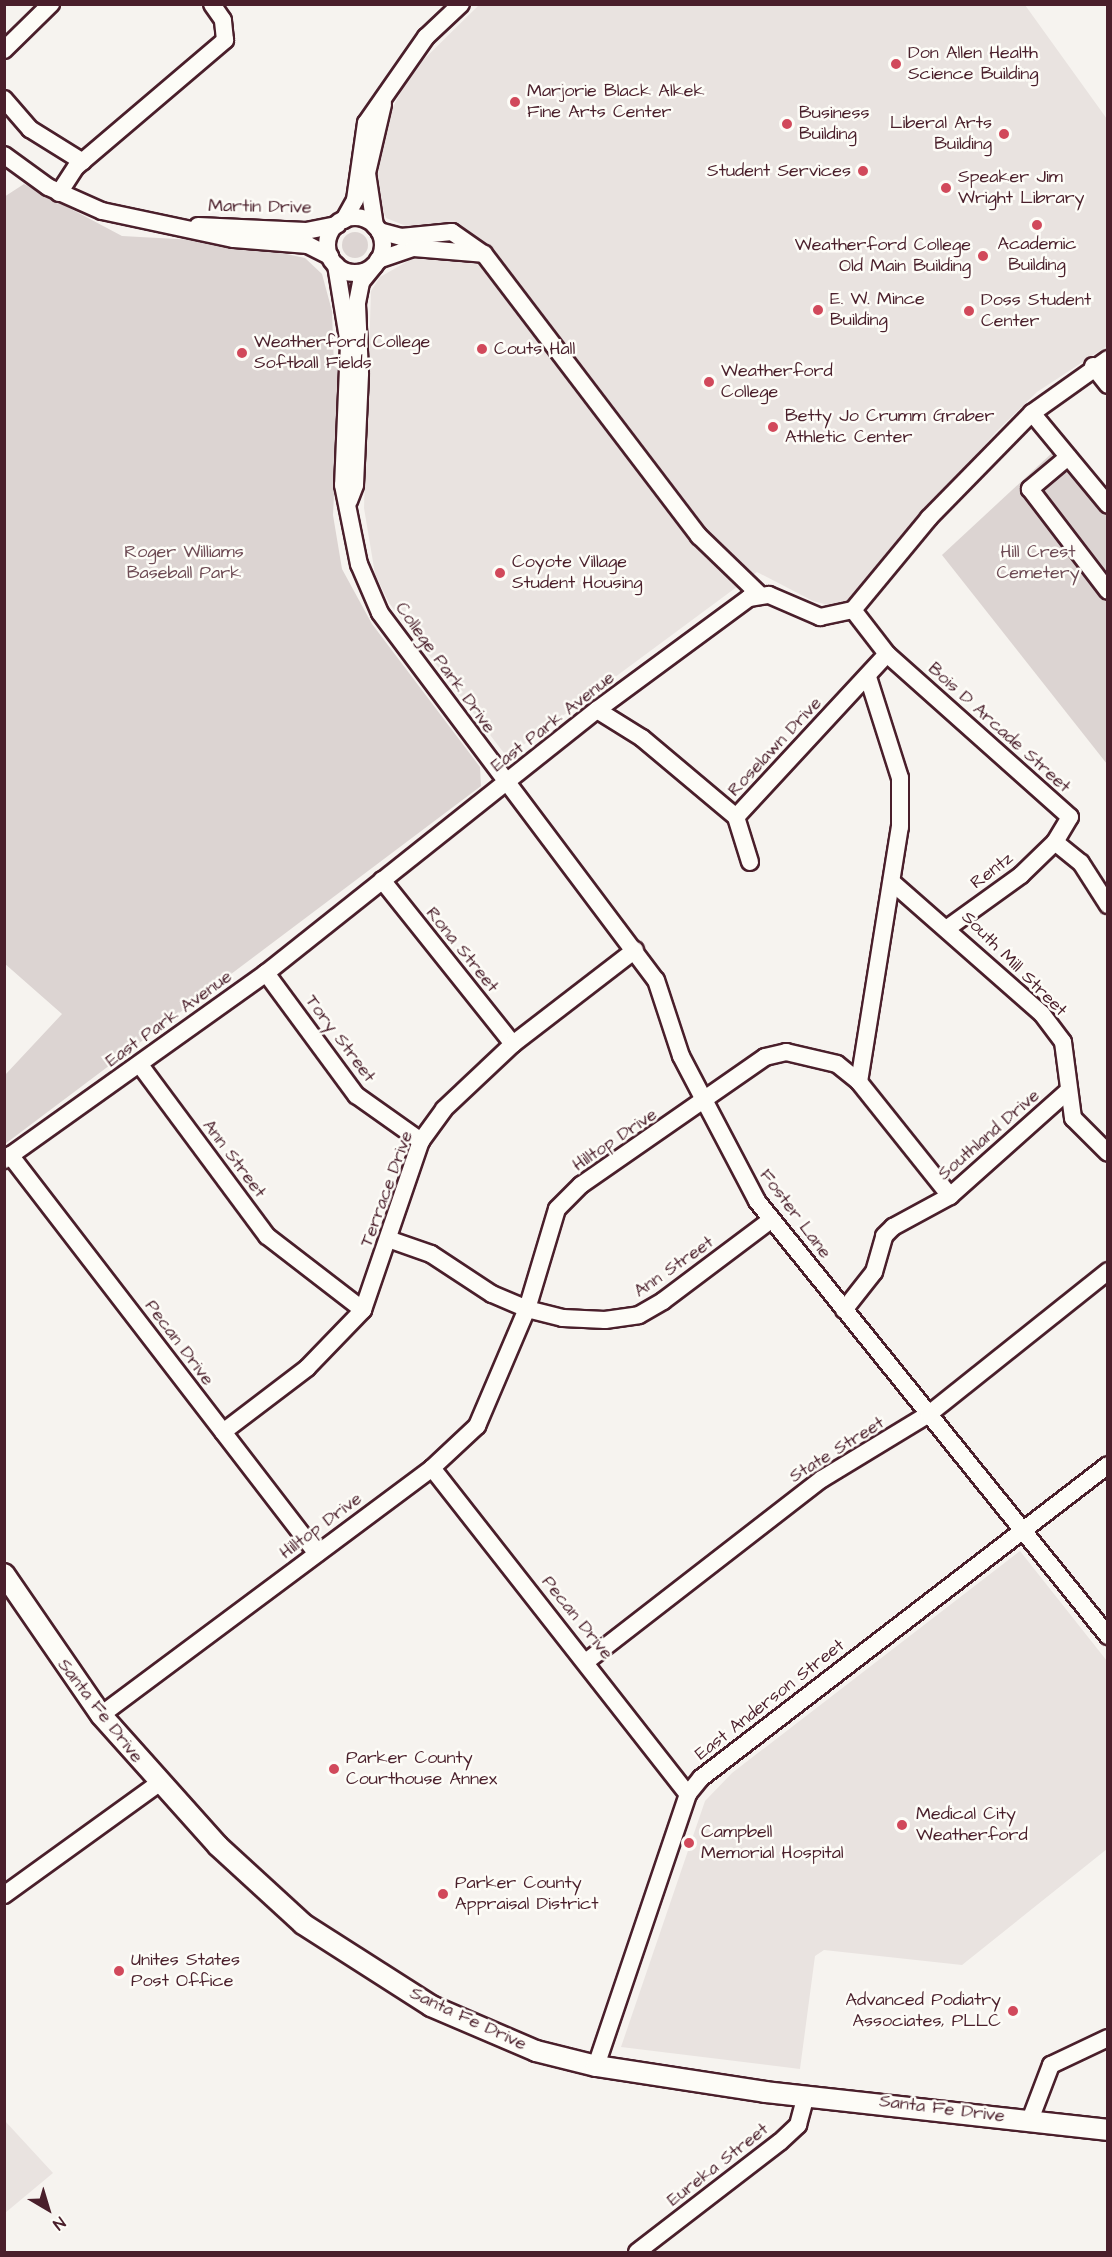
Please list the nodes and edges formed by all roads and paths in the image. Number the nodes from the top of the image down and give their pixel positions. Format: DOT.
graph roads {
  1 [pos="51,4"];
  2 [pos="212,4"];
  3 [pos="461,4"];
  4 [pos="4,50"];
  5 [pos="384,98"];
  6 [pos="4,99"];
  7 [pos="4,155"];
  8 [pos="83,162"];
  9 [pos="59,193"];
  10 [pos="340,222"];
  11 [pos="377,228"];
  12 [pos="183,229"];
  13 [pos="484,254"];
  14 [pos="333,260"];
  15 [pos="376,262"];
  16 [pos="1100,363"];
  17 [pos="1107,385"];
  18 [pos="1032,413"];
  19 [pos="1068,457"];
  20 [pos="349,501"];
  21 [pos="1107,506"];
  22 [pos="1107,591"];
  23 [pos="758,593"];
  24 [pos="853,610"];
  25 [pos="887,654"];
  26 [pos="868,677"];
  27 [pos="597,710"];
  28 [pos="507,783"];
  29 [pos="736,817"];
  30 [pos="1055,842"];
  31 [pos="750,862"];
  32 [pos="382,880"];
  33 [pos="893,883"];
  34 [pos="1107,905"];
  35 [pos="949,927"];
  36 [pos="635,950"];
  37 [pos="266,973"];
  38 [pos="513,1044"];
  39 [pos="140,1065"];
  40 [pos="859,1082"];
  41 [pos="1068,1091"];
  42 [pos="707,1099"];
  43 [pos="422,1141"];
  44 [pos="1107,1153"];
  45 [pos="7,1158"];
  46 [pos="950,1196"];
  47 [pos="771,1220"];
  48 [pos="391,1240"];
  49 [pos="1107,1271"];
  50 [pos="527,1308"];
  51 [pos="363,1310"];
  52 [pos="844,1310"];
  53 [pos="929,1414"];
  54 [pos="222,1432"];
  55 [pos="1107,1465"];
  56 [pos="432,1468"];
  57 [pos="1022,1532"];
  58 [pos="317,1554"];
  59 [pos="4,1574"];
  60 [pos="1107,1636"];
  61 [pos="587,1661"];
  62 [pos="101,1715"];
  63 [pos="158,1784"];
  64 [pos="688,1794"];
  65 [pos="4,1895"];
  66 [pos="1107,2038"];
  67 [pos="596,2066"];
  68 [pos="806,2095"];
  69 [pos="1030,2120"];
  70 [pos="1107,2130"];
  71 [pos="637,2253"];
  1 -- 4 [label="street"];
  2 -- 8 [label="street"];
  3 -- 5 [label="street"];
  5 -- 10 [label="street"];
  5 -- 11 [label="street"];
  6 -- 8 [label="street"];
  7 -- 9 [label="street, Martin Drive"];
  8 -- 9 [label="street"];
  9 -- 12 [label="street, Martin Drive"];
  10 -- 11 [label="street"];
  10 -- 12 [label="street, Martin Drive"];
  10 -- 14 [label="street"];
  11 -- 13 [label="street"];
  11 -- 15 [label="street"];
  12 -- 14 [label="street, Martin Drive"];
  13 -- 15 [label="street"];
  13 -- 23 [label="street"];
  14 -- 15 [label="street"];
  14 -- 20 [label="street, College Park Drive"];
  15 -- 20 [label="street, College Park Drive"];
  16 -- 17 [label="street"];
  16 -- 18 [label="street"];
  18 -- 19 [label="street"];
  18 -- 24 [label="street"];
  19 -- 21 [label="street"];
  19 -- 22 [label="street"];
  20 -- 28 [label="street, College Park Drive"];
  23 -- 24 [label="street"];
  23 -- 27 [label="street, East Park Avenue"];
  24 -- 25 [label="street, Bois D Arcade Street"];
  25 -- 26 [label="street, Roselawn Drive"];
  25 -- 30 [label="street, Bois D Arcade Street"];
  26 -- 29 [label="street, Roselawn Drive"];
  26 -- 33 [label="street"];
  27 -- 28 [label="street, East Park Avenue"];
  27 -- 29 [label="street, Roselawn Drive"];
  28 -- 32 [label="street, East Park Avenue"];
  28 -- 36 [label="street, Foster Lane"];
  29 -- 31 [label="street"];
  30 -- 34 [label="street"];
  30 -- 35 [label="street, Rentz"];
  32 -- 37 [label="street, East Park Avenue"];
  32 -- 38 [label="street, Rona Street"];
  33 -- 35 [label="street, South Mill Street"];
  33 -- 40 [label="street"];
  35 -- 41 [label="street, South Mill Street"];
  36 -- 38 [label="street, Terrace Drive"];
  36 -- 42 [label="street, Foster Lane"];
  37 -- 39 [label="street, East Park Avenue"];
  37 -- 43 [label="street, Tory Street"];
  38 -- 43 [label="street, Terrace Drive"];
  39 -- 45 [label="street, East Park Avenue"];
  39 -- 51 [label="street, Ann Street"];
  40 -- 42 [label="street, Hilltop Drive"];
  40 -- 46 [label="street, Hilltop Drive"];
  41 -- 44 [label="street, South Mill Street"];
  41 -- 46 [label="street, Southland Drive"];
  42 -- 47 [label="street, Foster Lane"];
  42 -- 50 [label="street, Hilltop Drive"];
  43 -- 48 [label="street, Terrace Drive"];
  45 -- 54 [label="street, Pecan Drive"];
  46 -- 52 [label="street, Southland Drive"];
  47 -- 50 [label="street, Ann Street"];
  47 -- 52 [label="street, Foster Lane"];
  48 -- 50 [label="street, Ann Street"];
  48 -- 51 [label="street, Terrace Drive"];
  49 -- 53 [label="street, State Street"];
  50 -- 56 [label="street, Hilltop Drive"];
  51 -- 54 [label="street, Terrace Drive"];
  52 -- 53 [label="street, Foster Lane"];
  53 -- 57 [label="street, Foster Lane"];
  53 -- 61 [label="street, State Street"];
  54 -- 58 [label="street, Pecan Drive"];
  55 -- 57 [label="street, East Anderson Street"];
  56 -- 58 [label="street, Hilltop Drive"];
  56 -- 61 [label="street, Pecan Drive"];
  57 -- 60 [label="street, Foster Lane"];
  57 -- 64 [label="street, East Anderson Street"];
  58 -- 62 [label="street, Hilltop Drive"];
  59 -- 62 [label="main road, Santa Fe Drive"];
  61 -- 64 [label="street, Pecan Drive"];
  62 -- 63 [label="main road, Santa Fe Drive"];
  63 -- 65 [label="street"];
  63 -- 67 [label="main road, Santa Fe Drive"];
  64 -- 67 [label="street, East Anderson Street"];
  66 -- 69 [label="street"];
  67 -- 68 [label="main road, Santa Fe Drive"];
  68 -- 69 [label="main road, Santa Fe Drive"];
  68 -- 71 [label="street, Eureka Street"];
  69 -- 70 [label="main road, Santa Fe Drive"];
}
